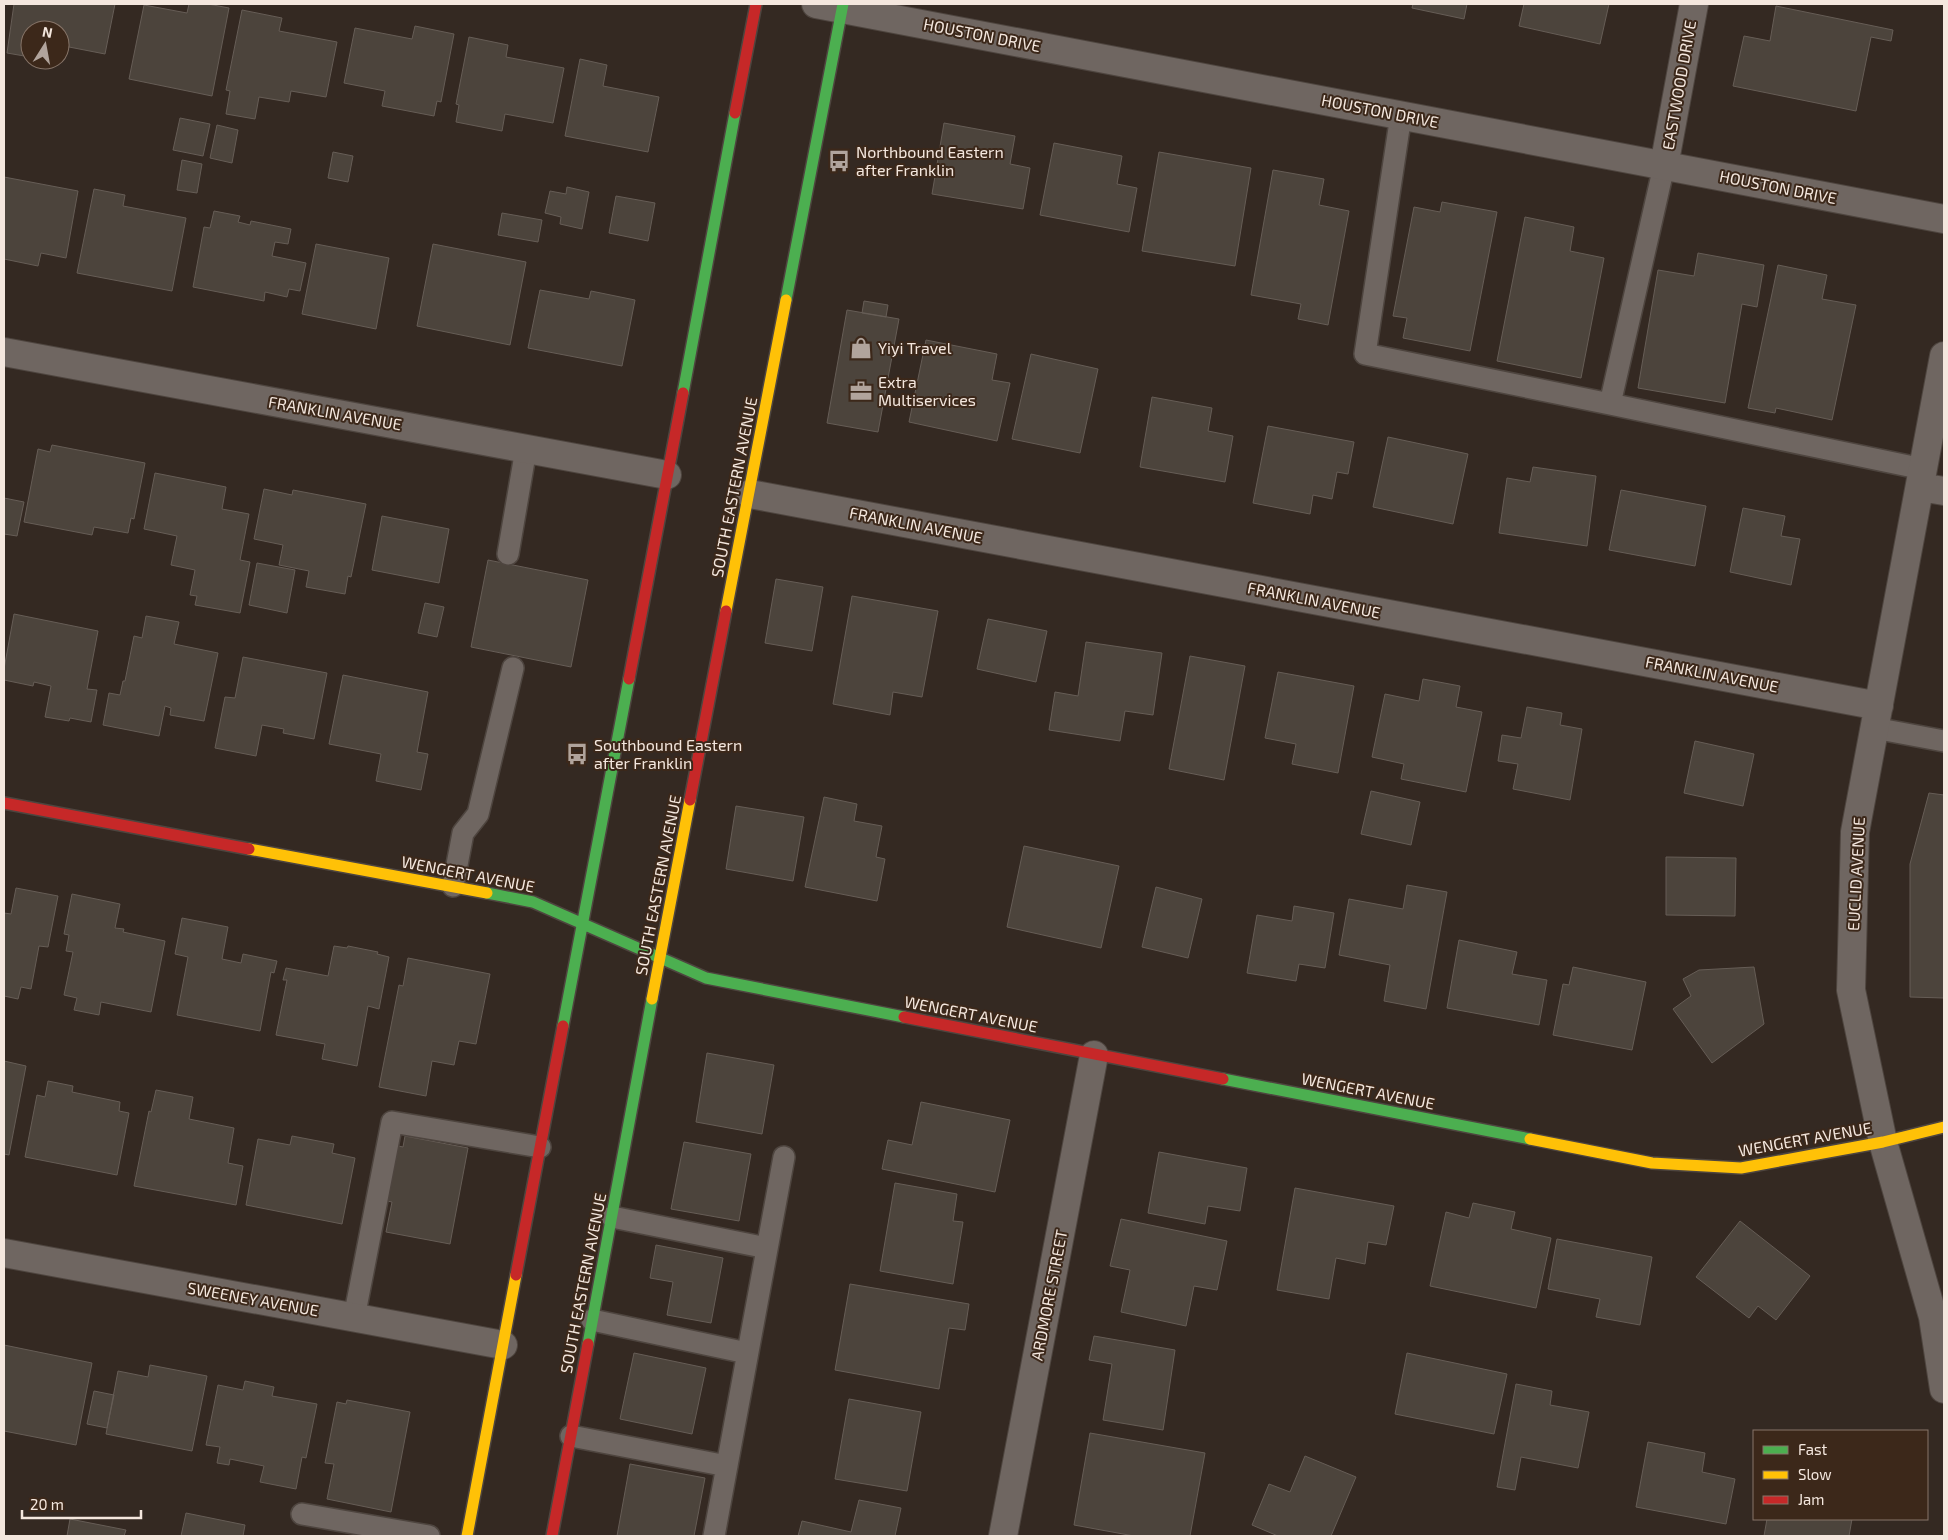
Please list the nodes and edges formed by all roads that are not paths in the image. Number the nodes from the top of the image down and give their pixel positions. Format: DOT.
graph roads {
  1 [pos="756,4"];
  2 [pos="1694,4"];
  3 [pos="834,5"];
  4 [pos="1401,115"];
  5 [pos="1664,166"];
  6 [pos="1944,219"];
  7 [pos="4,352"];
  8 [pos="1944,356"];
  9 [pos="1610,404"];
  10 [pos="526,449"];
  11 [pos="667,475"];
  12 [pos="1929,482"];
  13 [pos="750,494"];
  14 [pos="508,554"];
  15 [pos="513,668"];
  16 [pos="1877,717"];
  17 [pos="1944,741"];
  18 [pos="4,803"];
  19 [pos="453,886"];
  20 [pos="582,923"];
  21 [pos="660,957"];
  22 [pos="1094,1055"];
  23 [pos="1944,1127"];
  24 [pos="1883,1142"];
  25 [pos="540,1147"];
  26 [pos="784,1156"];
  27 [pos="612,1217"];
  28 [pos="767,1248"];
  29 [pos="4,1254"];
  30 [pos="354,1318"];
  31 [pos="592,1320"];
  32 [pos="503,1345"];
  33 [pos="747,1353"];
  34 [pos="1944,1389"];
  35 [pos="571,1436"];
  36 [pos="726,1466"];
  37 [pos="302,1514"];
  38 [pos="429,1536"];
  39 [pos="467,1536"];
  40 [pos="552,1536"];
  41 [pos="714,1536"];
  42 [pos="1003,1536"];
  1 -- 11 [label="main road"];
  2 -- 5 [label="street, EASTWOOD DRIVE"];
  3 -- 4 [label="street, HOUSTON DRIVE"];
  3 -- 13 [label="main road, SOUTH EASTERN AVENUE"];
  4 -- 5 [label="street, HOUSTON DRIVE"];
  4 -- 9 [label="lane"];
  5 -- 6 [label="street, HOUSTON DRIVE"];
  5 -- 9 [label="lane"];
  7 -- 10 [label="street, FRANKLIN AVENUE"];
  8 -- 12 [label="street, EUCLID AVENUE"];
  9 -- 12 [label="lane"];
  10 -- 11 [label="street, FRANKLIN AVENUE"];
  10 -- 14 [label="lane"];
  11 -- 20 [label="main road"];
  12 -- 16 [label="street, EUCLID AVENUE"];
  13 -- 16 [label="street, FRANKLIN AVENUE"];
  13 -- 21 [label="main road, SOUTH EASTERN AVENUE"];
  15 -- 19 [label="lane"];
  16 -- 17 [label="lane"];
  16 -- 24 [label="street, EUCLID AVENUE"];
  18 -- 19 [label="main road, WENGERT AVENUE"];
  19 -- 20 [label="main road, WENGERT AVENUE"];
  20 -- 21 [label="main road, WENGERT AVENUE"];
  20 -- 25 [label="main road"];
  21 -- 22 [label="main road, WENGERT AVENUE"];
  21 -- 27 [label="main road, SOUTH EASTERN AVENUE"];
  22 -- 24 [label="main road, WENGERT AVENUE"];
  22 -- 42 [label="street, ARDMORE STREET"];
  23 -- 24 [label="main road, WENGERT AVENUE"];
  24 -- 34 [label="street, EUCLID AVENUE"];
  25 -- 30 [label="lane"];
  25 -- 32 [label="main road"];
  26 -- 28 [label="lane"];
  27 -- 28 [label="lane"];
  27 -- 31 [label="main road, SOUTH EASTERN AVENUE"];
  28 -- 33 [label="lane"];
  29 -- 30 [label="street, SWEENEY AVENUE"];
  30 -- 32 [label="street, SWEENEY AVENUE"];
  31 -- 33 [label="lane"];
  31 -- 35 [label="main road, SOUTH EASTERN AVENUE"];
  32 -- 39 [label="main road"];
  33 -- 36 [label="lane"];
  35 -- 36 [label="lane"];
  35 -- 40 [label="main road, SOUTH EASTERN AVENUE"];
  36 -- 41 [label="lane"];
  37 -- 38 [label="lane"];
}
